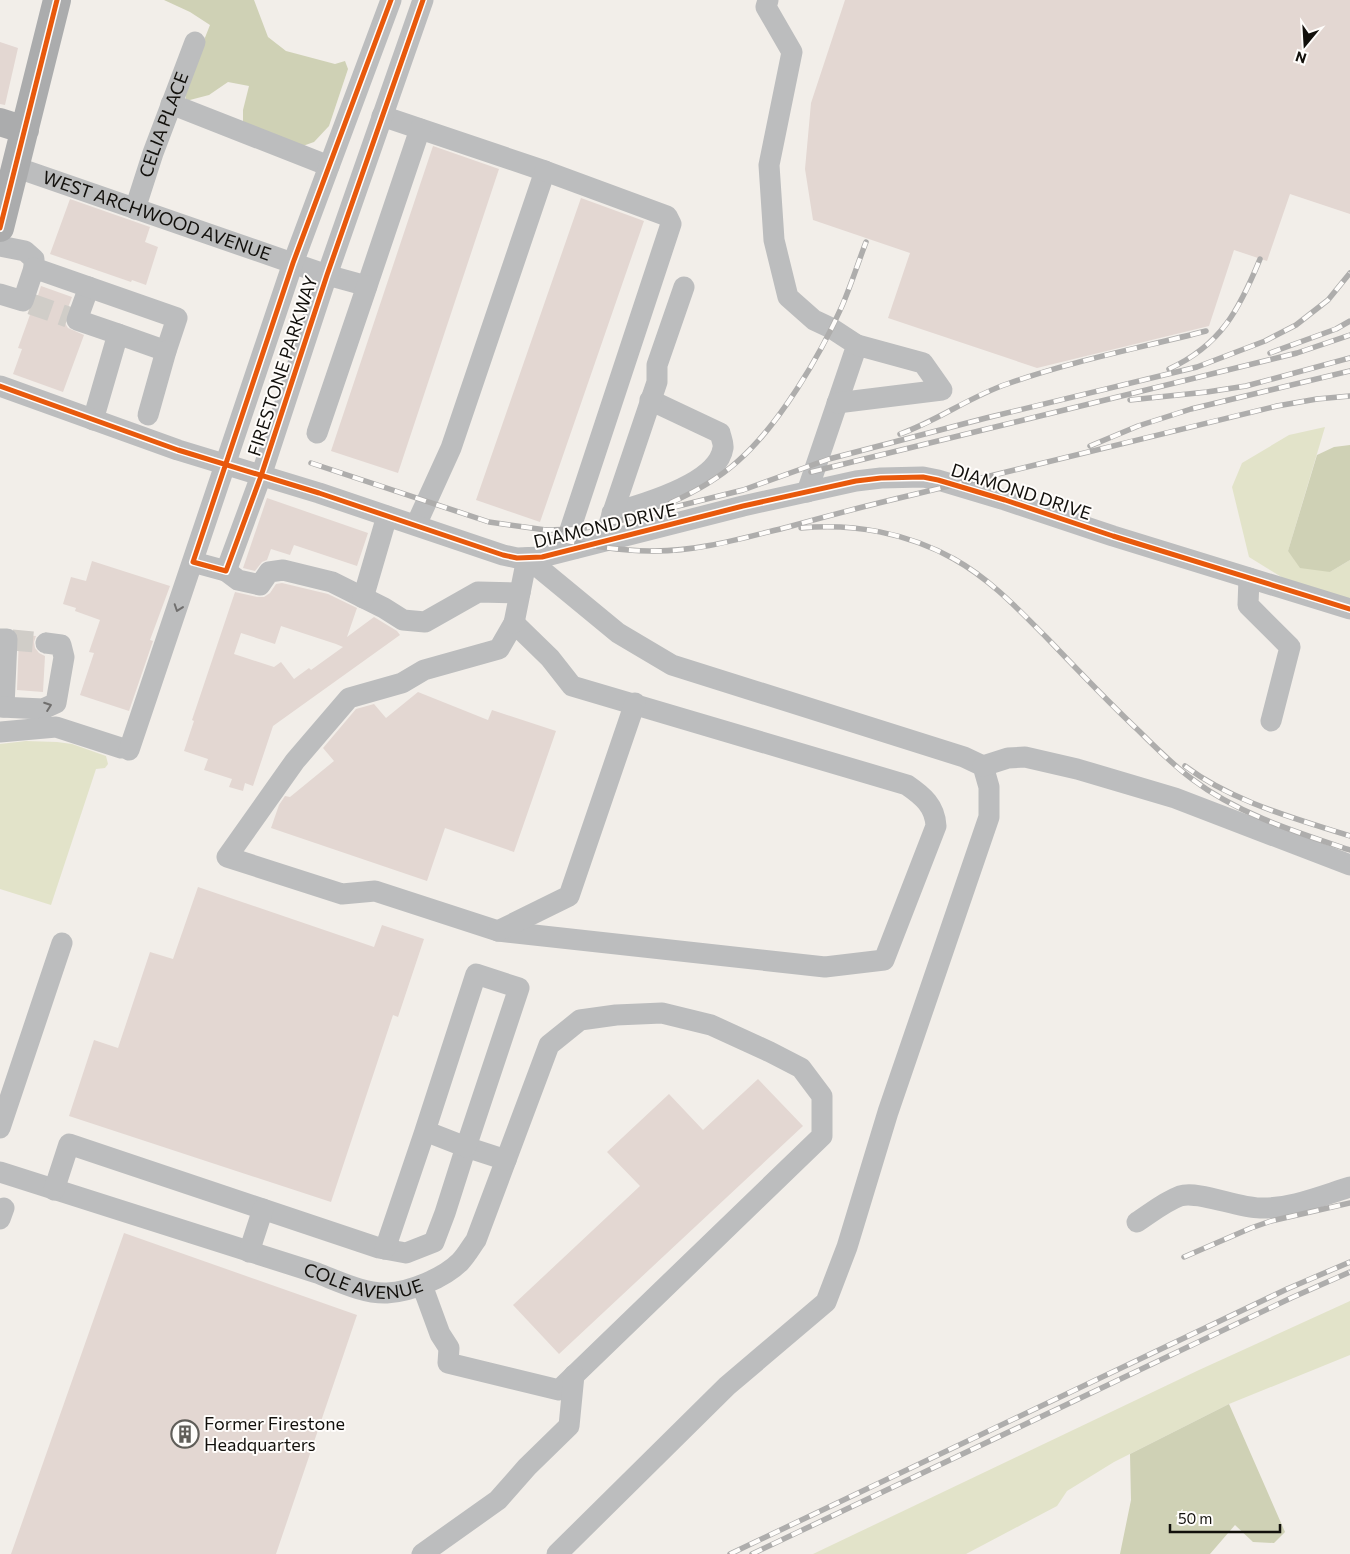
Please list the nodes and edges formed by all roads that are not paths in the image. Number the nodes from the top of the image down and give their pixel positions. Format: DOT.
graph roads {
  1 [pos="57,0"];
  2 [pos="391,0"];
  3 [pos="423,0"];
  4 [pos="768,0"];
  5 [pos="195,42"];
  6 [pos="172,104"];
  7 [pos="382,116"];
  8 [pos="13,126"];
  9 [pos="420,130"];
  10 [pos="329,166"];
  11 [pos="14,167"];
  12 [pos="545,171"];
  13 [pos="135,209"];
  14 [pos="1,221"];
  15 [pos="0,246"];
  16 [pos="293,263"];
  17 [pos="34,268"];
  18 [pos="327,275"];
  19 [pos="366,286"];
  20 [pos="89,287"];
  21 [pos="684,287"];
  22 [pos="0,294"];
  23 [pos="118,334"];
  24 [pos="857,345"];
  25 [pos="166,351"];
  26 [pos="0,386"];
  27 [pos="650,400"];
  28 [pos="837,403"];
  29 [pos="148,415"];
  30 [pos="93,420"];
  31 [pos="317,434"];
  32 [pos="226,466"];
  33 [pos="261,476"];
  34 [pos="806,492"];
  35 [pos="612,513"];
  36 [pos="387,516"];
  37 [pos="416,526"];
  38 [pos="612,539"];
  39 [pos="576,548"];
  40 [pos="527,558"];
  41 [pos="193,562"];
  42 [pos="226,571"];
  43 [pos="1249,578"];
  44 [pos="520,593"];
  45 [pos="363,598"];
  46 [pos="1350,609"];
  47 [pos="514,623"];
  48 [pos="6,639"];
  49 [pos="46,643"];
  50 [pos="3,687"];
  51 [pos="634,703"];
  52 [pos="1271,721"];
  53 [pos="0,732"];
  54 [pos="983,766"];
  55 [pos="1350,865"];
  56 [pos="498,931"];
  57 [pos="62,943"];
  58 [pos="0,1128"];
  59 [pos="425,1131"];
  60 [pos="466,1147"];
  61 [pos="506,1160"];
  62 [pos="0,1172"];
  63 [pos="1350,1187"];
  64 [pos="54,1190"];
  65 [pos="263,1209"];
  66 [pos="1137,1222"];
  67 [pos="386,1249"];
  68 [pos="249,1252"];
  69 [pos="422,1285"];
  70 [pos="574,1375"];
  71 [pos="422,1554"];
  72 [pos="557,1554"];
  1 -- 8 [label="main road"];
  2 -- 10 [label="street, FIRESTONE PARKWAY"];
  3 -- 7 [label="street, FIRESTONE PARKWAY"];
  4 -- 24 [label="street"];
  5 -- 6 [label="street, CELIA PLACE"];
  6 -- 10 [label="street"];
  6 -- 13 [label="street, CELIA PLACE"];
  7 -- 9 [label="street"];
  7 -- 18 [label="street, FIRESTONE PARKWAY"];
  8 -- 11 [label="main road"];
  9 -- 12 [label="street"];
  9 -- 19 [label="street"];
  10 -- 16 [label="street, FIRESTONE PARKWAY"];
  11 -- 13 [label="street, WEST ARCHWOOD AVENUE"];
  11 -- 14 [label="main road"];
  12 -- 37 [label="street"];
  12 -- 39 [label="street"];
  13 -- 16 [label="street, WEST ARCHWOOD AVENUE"];
  15 -- 17 [label="street"];
  16 -- 18 [label="street, WEST ARCHWOOD AVENUE"];
  16 -- 32 [label="street, FIRESTONE PARKWAY"];
  17 -- 20 [label="street"];
  17 -- 22 [label="street"];
  18 -- 19 [label="street, WEST ARCHWOOD AVENUE"];
  18 -- 33 [label="street, FIRESTONE PARKWAY"];
  19 -- 31 [label="street"];
  20 -- 23 [label="street"];
  20 -- 25 [label="street"];
  21 -- 27 [label="street"];
  23 -- 25 [label="street"];
  23 -- 30 [label="street"];
  24 -- 28 [label="street"];
  24 -- 28 [label="street"];
  25 -- 29 [label="street"];
  26 -- 30 [label="street, DIAMOND DRIVE"];
  27 -- 35 [label="street"];
  27 -- 35 [label="street"];
  28 -- 34 [label="street"];
  30 -- 32 [label="street, DIAMOND DRIVE"];
  32 -- 33 [label="street, DIAMOND DRIVE"];
  32 -- 41 [label="street, FIRESTONE PARKWAY"];
  33 -- 36 [label="street, DIAMOND DRIVE"];
  33 -- 42 [label="street, FIRESTONE PARKWAY"];
  34 -- 38 [label="street, DIAMOND DRIVE"];
  34 -- 43 [label="street, DIAMOND DRIVE"];
  35 -- 38 [label="street"];
  36 -- 37 [label="street, DIAMOND DRIVE"];
  36 -- 45 [label="street"];
  37 -- 40 [label="street, DIAMOND DRIVE"];
  38 -- 39 [label="street, DIAMOND DRIVE"];
  39 -- 40 [label="street, DIAMOND DRIVE"];
  40 -- 44 [label="street"];
  40 -- 54 [label="street"];
  41 -- 42 [label="street"];
  41 -- 53 [label="street, FIRESTONE PARKWAY, one-way"];
  42 -- 45 [label="street"];
  43 -- 46 [label="street, DIAMOND DRIVE"];
  43 -- 52 [label="street"];
  44 -- 45 [label="street"];
  44 -- 47 [label="street"];
  47 -- 51 [label="street"];
  47 -- 56 [label="street"];
  48 -- 50 [label="street"];
  50 -- 49 [label="street, one-way"];
  51 -- 56 [label="street"];
  51 -- 56 [label="street"];
  54 -- 55 [label="street"];
  54 -- 72 [label="street"];
  57 -- 58 [label="street"];
  59 -- 60 [label="street"];
  59 -- 60 [label="street"];
  59 -- 67 [label="street"];
  60 -- 61 [label="street"];
  60 -- 67 [label="street"];
  61 -- 69 [label="street, COLE AVENUE"];
  61 -- 70 [label="street, COLE AVENUE"];
  62 -- 64 [label="street, COLE AVENUE"];
  63 -- 66 [label="street"];
  64 -- 65 [label="street"];
  64 -- 68 [label="street, COLE AVENUE"];
  65 -- 67 [label="street"];
  65 -- 68 [label="street"];
  68 -- 69 [label="street, COLE AVENUE"];
  69 -- 70 [label="street"];
  70 -- 71 [label="street"];
}
